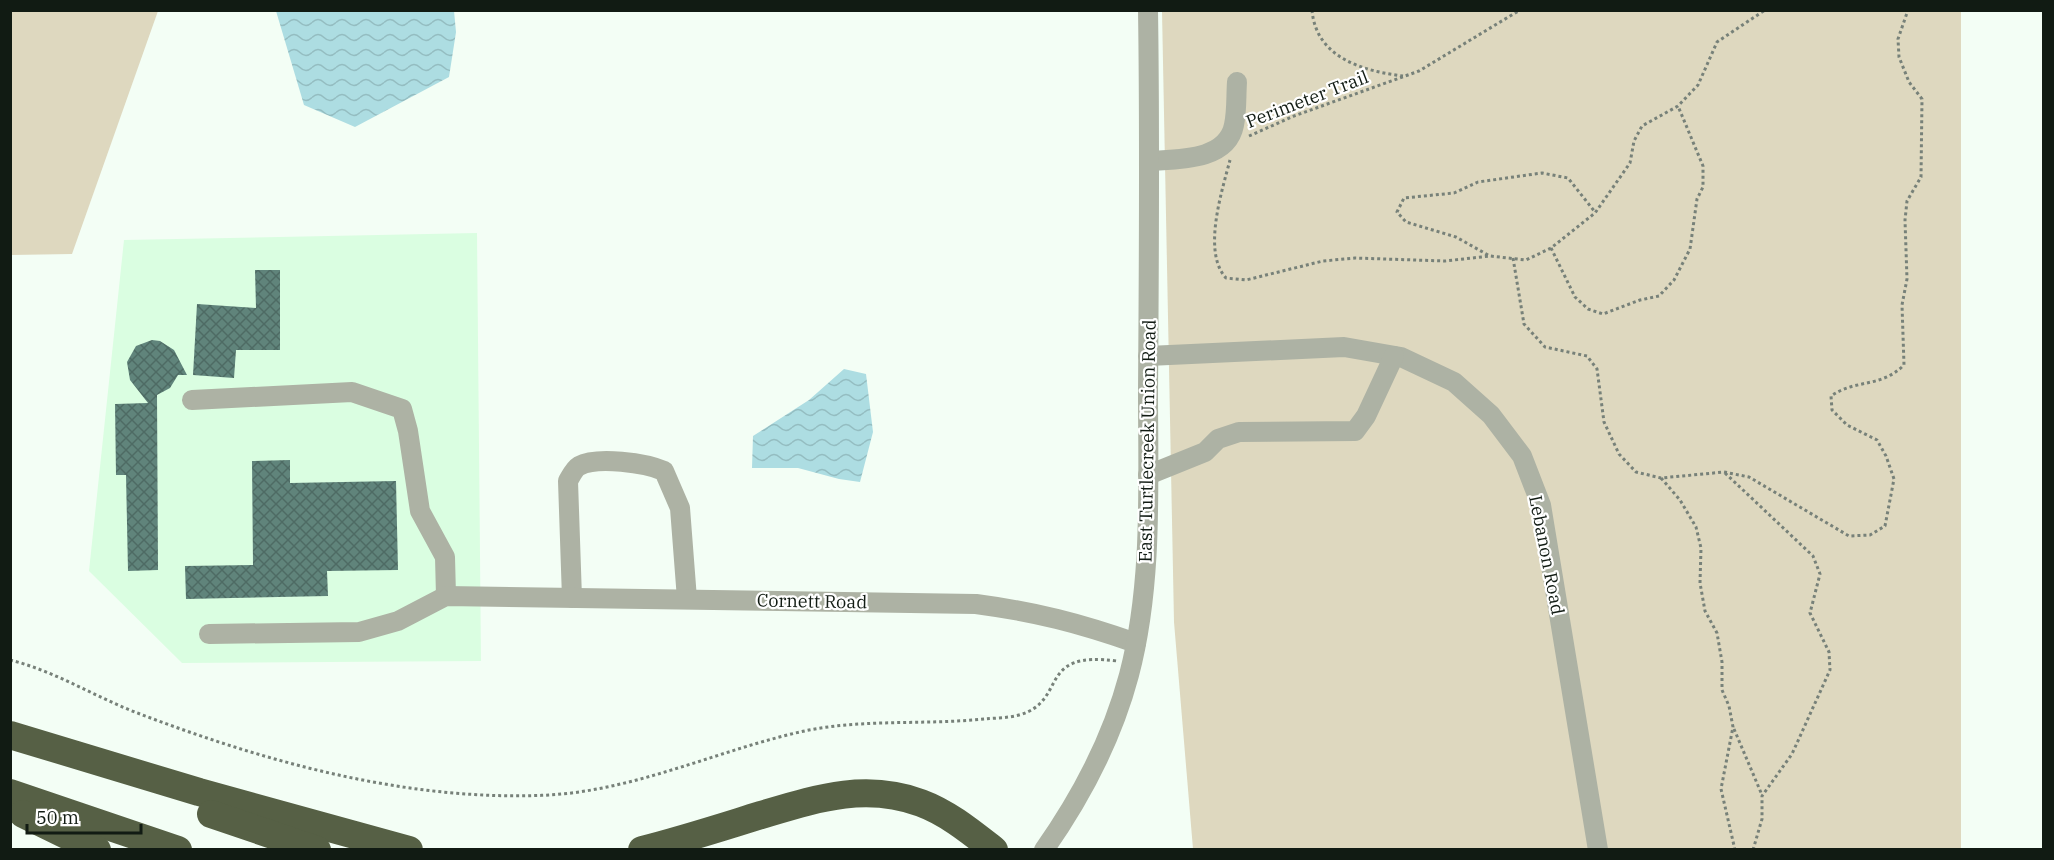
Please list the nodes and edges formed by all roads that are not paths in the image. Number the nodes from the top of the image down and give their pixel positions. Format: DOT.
graph roads {
  1 [pos="1148,10"];
  2 [pos="1237,82"];
  3 [pos="1149,161"];
  4 [pos="1148,356"];
  5 [pos="1394,356"];
  6 [pos="192,400"];
  7 [pos="1148,475"];
  8 [pos="446,596"];
  9 [pos="572,598"];
  10 [pos="687,599"];
  11 [pos="209,634"];
  12 [pos="1136,643"];
  13 [pos="10,735"];
  14 [pos="10,746"];
  15 [pos="10,793"];
  16 [pos="10,808"];
  17 [pos="97,849"];
  18 [pos="178,849"];
  19 [pos="317,849"];
  20 [pos="410,849"];
  21 [pos="642,849"];
  22 [pos="994,849"];
  23 [pos="1044,849"];
  24 [pos="1598,849"];
  1 -- 3 [label="street, East Turtlecreek Union Road"];
  2 -- 3 [label="street"];
  3 -- 4 [label="street, East Turtlecreek Union Road"];
  4 -- 5 [label="street, Lebanon Road"];
  4 -- 7 [label="street, East Turtlecreek Union Road"];
  5 -- 7 [label="street"];
  5 -- 24 [label="street, Lebanon Road"];
  6 -- 8 [label="street"];
  7 -- 12 [label="street, East Turtlecreek Union Road"];
  8 -- 9 [label="street, Cornett Road"];
  8 -- 11 [label="street"];
  9 -- 10 [label="street, Cornett Road"];
  9 -- 10 [label="street"];
  10 -- 12 [label="street, Cornett Road"];
  12 -- 23 [label="street, East Turtlecreek Union Road"];
  13 -- 20 [label="highway"];
  14 -- 19 [label="highway"];
  15 -- 18 [label="highway"];
  16 -- 17 [label="highway"];
  21 -- 22 [label="highway"];
}
